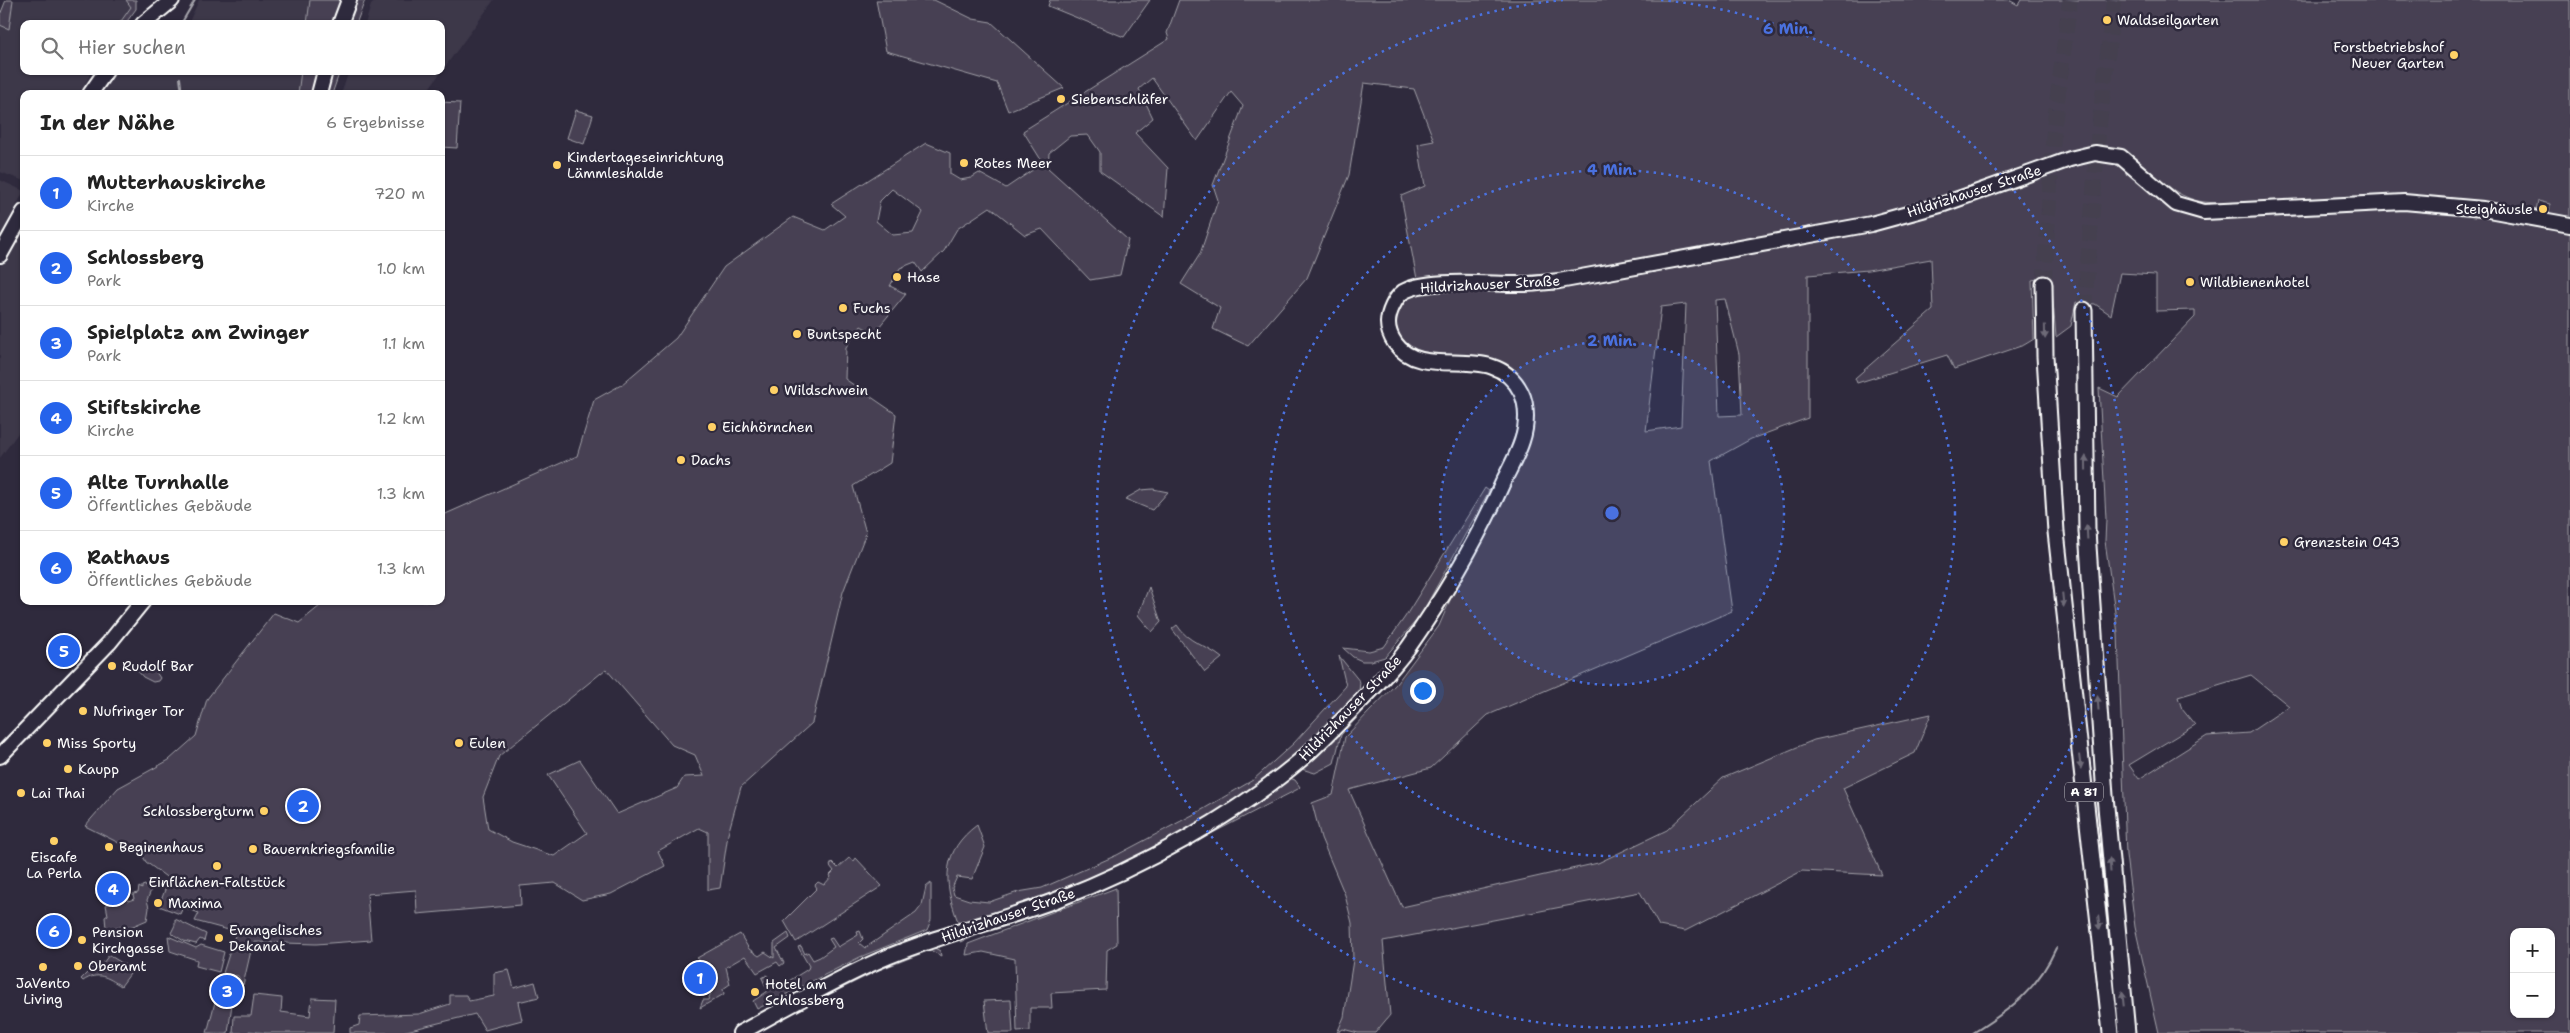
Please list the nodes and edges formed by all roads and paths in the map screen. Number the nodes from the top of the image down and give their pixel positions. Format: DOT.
graph roads {
  1 [pos="162,0"];
  2 [pos="172,0"];
  3 [pos="349,0"];
  4 [pos="140,20"];
  5 [pos="148,20"];
  6 [pos="342,20"];
  7 [pos="102,75"];
  8 [pos="324,75"];
  9 [pos="92,90"];
  10 [pos="320,90"];
  11 [pos="20,219"];
  12 [pos="2570,225"];
  13 [pos="0,255"];
  14 [pos="2044,284"];
  15 [pos="2084,310"];
  16 [pos="140,605"];
  17 [pos="0,756"];
  18 [pos="740,1033"];
  19 [pos="2111,1033"];
  20 [pos="2127,1033"];
  1 -- 4 [label="main road"];
  2 -- 5 [label="main road"];
  3 -- 6 [label="main road"];
  7 -- 9 [label="main road"];
  8 -- 10 [label="main road"];
  11 -- 13 [label="main road"];
  12 -- 18 [label="main road, Hildrizhauser Straße"];
  14 -- 19 [label="highway, A 81, one-way"];
  20 -- 15 [label="highway, A 81, one-way"];
  16 -- 17 [label="main road"];
}
